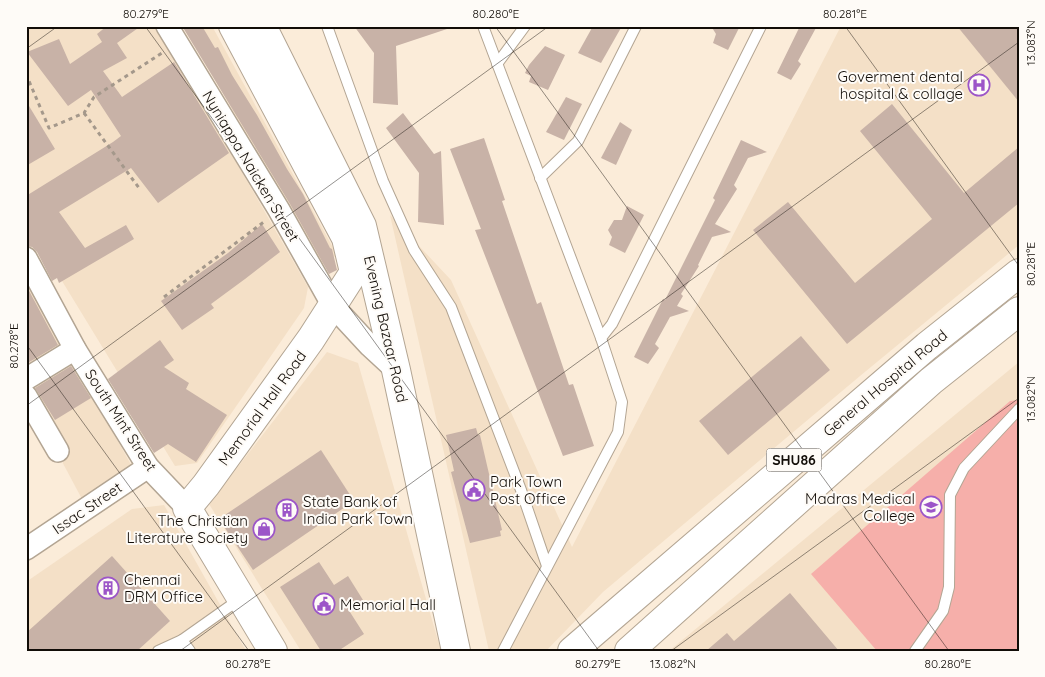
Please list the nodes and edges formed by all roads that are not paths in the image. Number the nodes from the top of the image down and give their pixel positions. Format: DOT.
graph roads {
  1 [pos="327,26"];
  2 [pos="483,26"];
  3 [pos="525,26"];
  4 [pos="636,26"];
  5 [pos="761,26"];
  6 [pos="250,31"];
  7 [pos="172,35"];
  8 [pos="497,64"];
  9 [pos="540,178"];
  10 [pos="26,258"];
  11 [pos="354,272"];
  12 [pos="1019,273"];
  13 [pos="333,306"];
  14 [pos="1019,311"];
  15 [pos="601,338"];
  16 [pos="75,349"];
  17 [pos="396,370"];
  18 [pos="26,379"];
  19 [pos="26,396"];
  20 [pos="1019,409"];
  21 [pos="58,451"];
  22 [pos="148,467"];
  23 [pos="187,508"];
  24 [pos="26,548"];
  25 [pos="547,566"];
  26 [pos="242,597"];
  27 [pos="182,640"];
  28 [pos="633,650"];
  29 [pos="158,651"];
  30 [pos="177,651"];
  31 [pos="190,651"];
  32 [pos="273,651"];
  33 [pos="456,651"];
  34 [pos="503,651"];
  35 [pos="572,651"];
  36 [pos="915,651"];
  1 -- 25 [label="lane"];
  2 -- 8 [label="lane"];
  3 -- 8 [label="lane"];
  4 -- 9 [label="lane"];
  5 -- 15 [label="lane"];
  6 -- 11 [label="main road, Evening Bazaar Road"];
  6 -- 17 [label="main road, Evening Bazaar Road"];
  7 -- 13 [label="street, Nyniappa Naicken Street"];
  8 -- 9 [label="lane"];
  9 -- 15 [label="lane"];
  10 -- 16 [label="street, South Mint Street"];
  11 -- 13 [label="main road, Memorial Hall Road"];
  12 -- 35 [label="main road, General Hospital Road / SHU86"];
  13 -- 17 [label="street"];
  13 -- 23 [label="main road, Memorial Hall Road"];
  14 -- 28 [label="main road, General Hospital Road / SHU86"];
  15 -- 25 [label="lane"];
  16 -- 18 [label="street"];
  16 -- 22 [label="street, South Mint Street"];
  17 -- 33 [label="main road, Evening Bazaar Road"];
  19 -- 21 [label="street"];
  20 -- 36 [label="lane"];
  22 -- 23 [label="street, South Mint Street"];
  22 -- 24 [label="street, Issac Street"];
  23 -- 26 [label="main road, South Mint Street"];
  25 -- 34 [label="lane"];
  26 -- 27 [label="lane"];
  26 -- 32 [label="main road, South Mint Street"];
  27 -- 29 [label="lane"];
  27 -- 30 [label="lane"];
  27 -- 31 [label="lane"];
}
